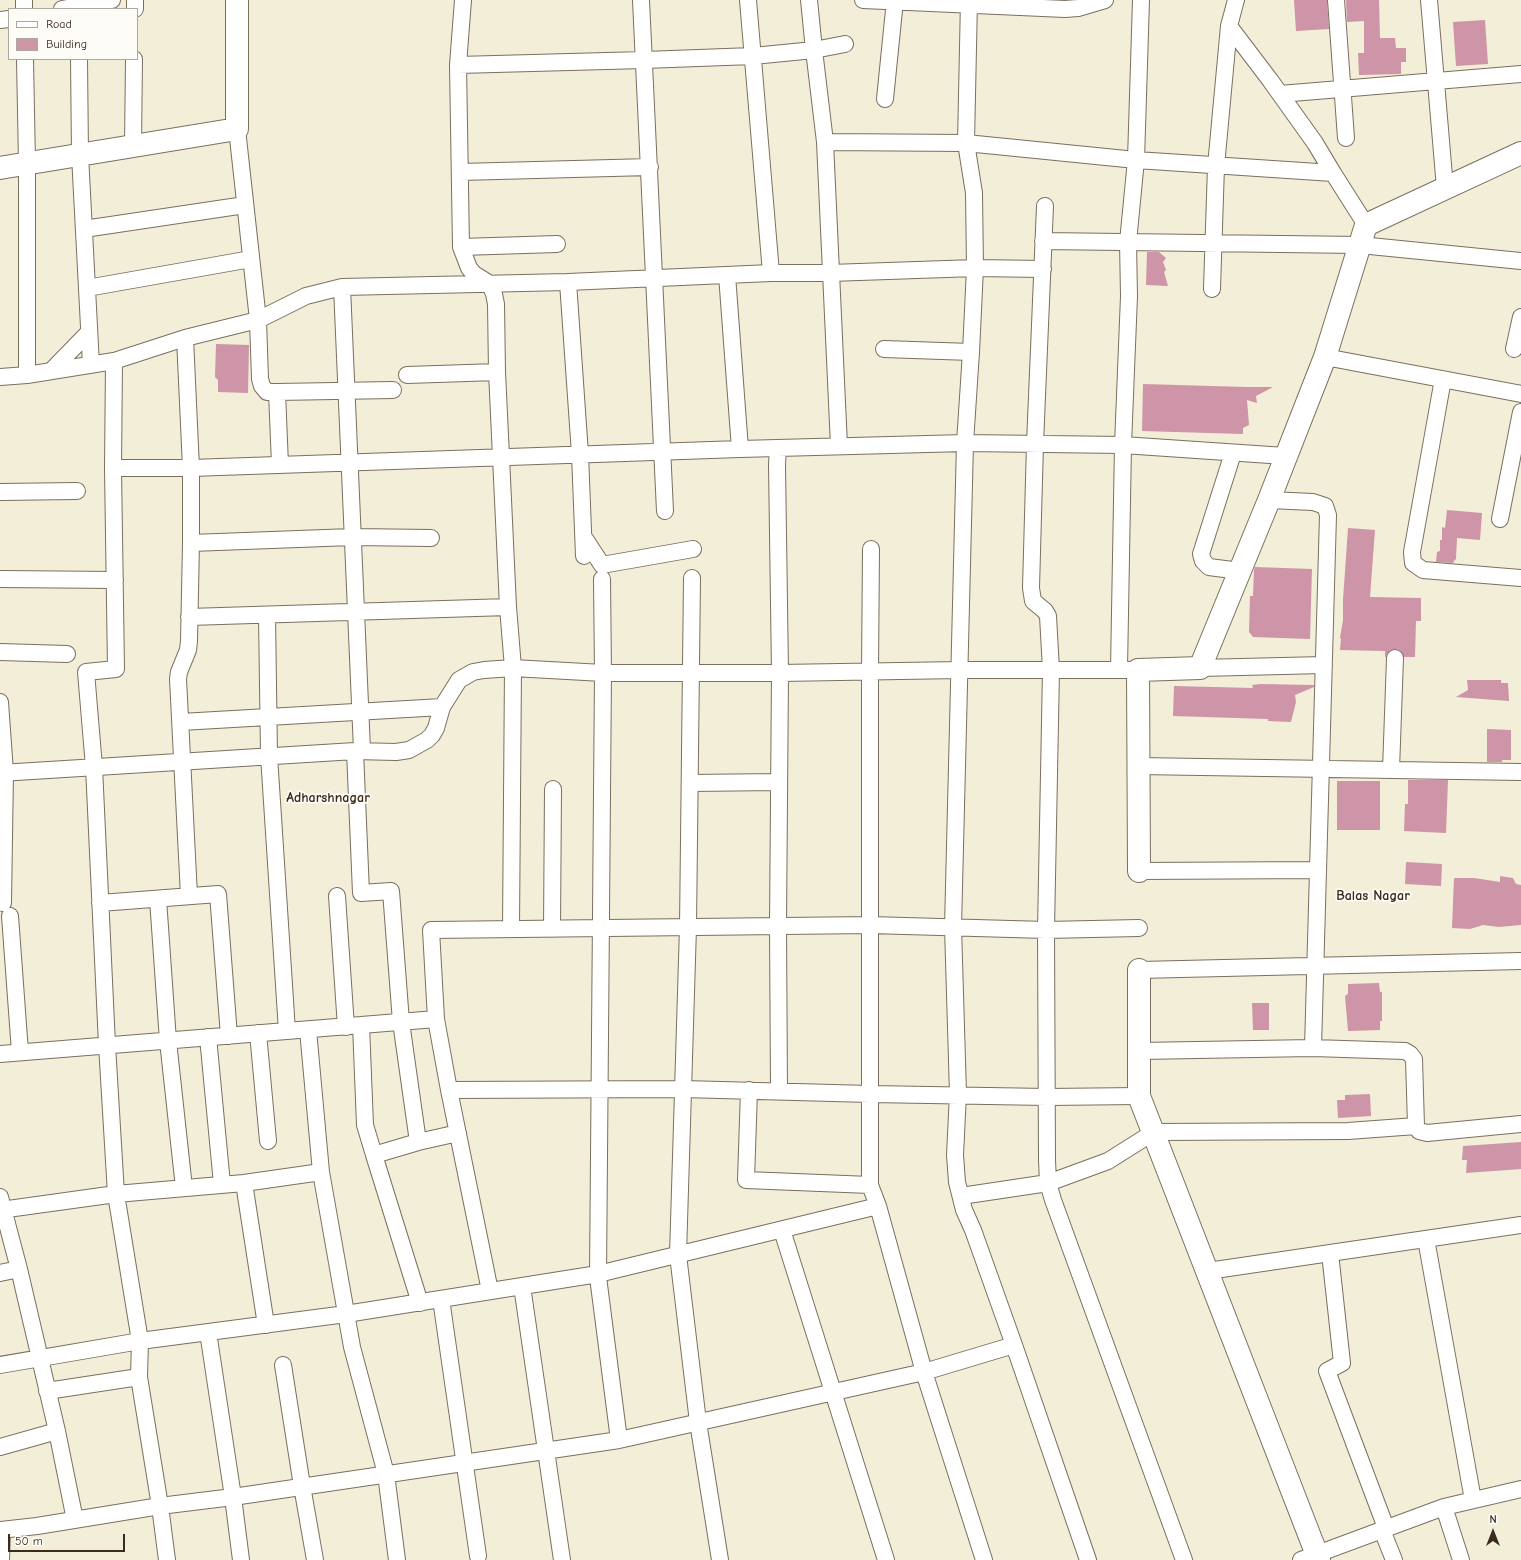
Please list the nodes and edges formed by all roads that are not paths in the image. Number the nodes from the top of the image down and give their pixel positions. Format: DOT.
graph roads {
  1 [pos="112,0"];
  2 [pos="237,0"];
  3 [pos="463,0"];
  4 [pos="641,0"];
  5 [pos="748,0"];
  6 [pos="809,0"];
  7 [pos="863,0"];
  8 [pos="1105,0"];
  9 [pos="1140,0"];
  10 [pos="1236,0"];
  11 [pos="1336,0"];
  12 [pos="1429,0"];
  13 [pos="895,1"];
  14 [pos="969,2"];
  15 [pos="78,5"];
  16 [pos="66,8"];
  17 [pos="1229,26"];
  18 [pos="846,44"];
  19 [pos="814,50"];
  20 [pos="754,56"];
  21 [pos="25,60"];
  22 [pos="79,60"];
  23 [pos="134,60"];
  24 [pos="644,60"];
  25 [pos="458,65"];
  26 [pos="1521,74"];
  27 [pos="1436,82"];
  28 [pos="1342,89"];
  29 [pos="1280,94"];
  30 [pos="885,99"];
  31 [pos="237,129"];
  32 [pos="1346,138"];
  33 [pos="825,142"];
  34 [pos="966,143"];
  35 [pos="133,146"];
  36 [pos="1521,153"];
  37 [pos="80,155"];
  38 [pos="1136,160"];
  39 [pos="27,164"];
  40 [pos="1216,166"];
  41 [pos="650,167"];
  42 [pos="0,168"];
  43 [pos="460,172"];
  44 [pos="1333,173"];
  45 [pos="1445,188"];
  46 [pos="245,204"];
  47 [pos="1045,206"];
  48 [pos="1366,224"];
  49 [pos="84,229"];
  50 [pos="1043,241"];
  51 [pos="1128,242"];
  52 [pos="1214,243"];
  53 [pos="557,244"];
  54 [pos="1360,245"];
  55 [pos="461,247"];
  56 [pos="251,258"];
  57 [pos="1521,261"];
  58 [pos="975,268"];
  59 [pos="1043,269"];
  60 [pos="771,273"];
  61 [pos="830,273"];
  62 [pos="727,275"];
  63 [pos="654,279"];
  64 [pos="568,282"];
  65 [pos="490,284"];
  66 [pos="342,287"];
  67 [pos="87,288"];
  68 [pos="1212,289"];
  69 [pos="1521,317"];
  70 [pos="258,320"];
  71 [pos="89,332"];
  72 [pos="185,338"];
  73 [pos="884,349"];
  74 [pos="1514,349"];
  75 [pos="972,352"];
  76 [pos="1325,357"];
  77 [pos="114,361"];
  78 [pos="91,365"];
  79 [pos="51,371"];
  80 [pos="497,372"];
  81 [pos="27,375"];
  82 [pos="407,375"];
  83 [pos="0,377"];
  84 [pos="1443,379"];
  85 [pos="393,390"];
  86 [pos="346,391"];
  87 [pos="277,392"];
  88 [pos="1521,394"];
  89 [pos="1521,412"];
  90 [pos="965,443"];
  91 [pos="1035,444"];
  92 [pos="1123,445"];
  93 [pos="839,446"];
  94 [pos="778,448"];
  95 [pos="740,449"];
  96 [pos="662,451"];
  97 [pos="1233,453"];
  98 [pos="580,454"];
  99 [pos="1285,456"];
  100 [pos="500,457"];
  101 [pos="348,462"];
  102 [pos="280,465"];
  103 [pos="113,468"];
  104 [pos="191,468"];
  105 [pos="77,491"];
  106 [pos="0,492"];
  107 [pos="1269,500"];
  108 [pos="665,511"];
  109 [pos="1500,519"];
  110 [pos="352,537"];
  111 [pos="431,538"];
  112 [pos="584,539"];
  113 [pos="191,543"];
  114 [pos="692,549"];
  115 [pos="872,549"];
  116 [pos="584,556"];
  117 [pos="1240,571"];
  118 [pos="692,578"];
  119 [pos="1521,578"];
  120 [pos="0,579"];
  121 [pos="602,579"];
  122 [pos="115,580"];
  123 [pos="508,607"];
  124 [pos="355,612"];
  125 [pos="267,615"];
  126 [pos="189,617"];
  127 [pos="0,652"];
  128 [pos="67,654"];
  129 [pos="1395,658"];
  130 [pos="1324,665"];
  131 [pos="513,668"];
  132 [pos="1200,668"];
  133 [pos="960,670"];
  134 [pos="1051,670"];
  135 [pos="1129,670"];
  136 [pos="870,671"];
  137 [pos="603,673"];
  138 [pos="691,673"];
  139 [pos="780,673"];
  140 [pos="0,702"];
  141 [pos="442,707"];
  142 [pos="360,711"];
  143 [pos="268,716"];
  144 [pos="181,722"];
  145 [pos="358,751"];
  146 [pos="269,756"];
  147 [pos="182,762"];
  148 [pos="1138,766"];
  149 [pos="94,767"];
  150 [pos="1321,769"];
  151 [pos="1391,770"];
  152 [pos="1521,772"];
  153 [pos="3,773"];
  154 [pos="779,782"];
  155 [pos="690,783"];
  156 [pos="553,789"];
  157 [pos="1318,870"];
  158 [pos="1139,871"];
  159 [pos="188,875"];
  160 [pos="218,894"];
  161 [pos="189,896"];
  162 [pos="337,896"];
  163 [pos="158,899"];
  164 [pos="100,903"];
  165 [pos="870,925"];
  166 [pos="778,926"];
  167 [pos="688,927"];
  168 [pos="953,927"];
  169 [pos="600,928"];
  170 [pos="1139,928"];
  171 [pos="511,929"];
  172 [pos="552,929"];
  173 [pos="1046,930"];
  174 [pos="1521,961"];
  175 [pos="1315,966"];
  176 [pos="1139,970"];
  177 [pos="436,1020"];
  178 [pos="401,1022"];
  179 [pos="354,1026"];
  180 [pos="308,1030"];
  181 [pos="287,1031"];
  182 [pos="258,1034"];
  183 [pos="229,1036"];
  184 [pos="208,1037"];
  185 [pos="168,1040"];
  186 [pos="107,1045"];
  187 [pos="1313,1048"];
  188 [pos="1140,1051"];
  189 [pos="20,1052"];
  190 [pos="0,1054"];
  191 [pos="600,1088"];
  192 [pos="683,1088"];
  193 [pos="449,1090"];
  194 [pos="749,1090"];
  195 [pos="779,1091"];
  196 [pos="870,1094"];
  197 [pos="958,1094"];
  198 [pos="1140,1096"];
  199 [pos="1047,1097"];
  200 [pos="1521,1124"];
  201 [pos="1416,1126"];
  202 [pos="1154,1132"];
  203 [pos="458,1133"];
  204 [pos="268,1141"];
  205 [pos="418,1142"];
  206 [pos="374,1155"];
  207 [pos="321,1172"];
  208 [pos="244,1183"];
  209 [pos="1048,1183"];
  210 [pos="222,1184"];
  211 [pos="870,1185"];
  212 [pos="184,1188"];
  213 [pos="116,1194"];
  214 [pos="961,1196"];
  215 [pos="1,1206"];
  216 [pos="878,1206"];
  217 [pos="1521,1225"];
  218 [pos="782,1230"];
  219 [pos="1426,1239"];
  220 [pos="1330,1253"];
  221 [pos="678,1255"];
  222 [pos="19,1269"];
  223 [pos="1208,1271"];
  224 [pos="0,1274"];
  225 [pos="598,1274"];
  226 [pos="522,1286"];
  227 [pos="490,1291"];
  228 [pos="441,1299"];
  229 [pos="420,1303"];
  230 [pos="346,1314"];
  231 [pos="266,1325"];
  232 [pos="208,1332"];
  233 [pos="140,1341"];
  234 [pos="1014,1345"];
  235 [pos="39,1359"];
  236 [pos="0,1365"];
  237 [pos="284,1365"];
  238 [pos="924,1372"];
  239 [pos="139,1377"];
  240 [pos="47,1391"];
  241 [pos="833,1392"];
  242 [pos="698,1422"];
  243 [pos="57,1431"];
  244 [pos="619,1440"];
  245 [pos="0,1447"];
  246 [pos="545,1450"];
  247 [pos="465,1462"];
  248 [pos="386,1474"];
  249 [pos="302,1486"];
  250 [pos="1521,1489"];
  251 [pos="233,1497"];
  252 [pos="1472,1500"];
  253 [pos="160,1506"];
  254 [pos="1444,1507"];
  255 [pos="75,1520"];
  256 [pos="1384,1529"];
  257 [pos="1,1530"];
  258 [pos="478,1556"];
  259 [pos="1312,1558"];
  260 [pos="1,1560"];
  261 [pos="167,1560"];
  262 [pos="241,1560"];
  263 [pos="315,1560"];
  264 [pos="397,1560"];
  265 [pos="562,1560"];
  266 [pos="720,1560"];
  267 [pos="886,1560"];
  268 [pos="984,1560"];
  269 [pos="1088,1560"];
  270 [pos="1184,1560"];
  271 [pos="1394,1560"];
  272 [pos="1461,1560"];
  1 -- 15 [label="street"];
  2 -- 31 [label="street"];
  3 -- 25 [label="street"];
  4 -- 24 [label="street"];
  5 -- 20 [label="street"];
  6 -- 19 [label="street"];
  7 -- 13 [label="street"];
  8 -- 14 [label="street"];
  9 -- 38 [label="street"];
  10 -- 17 [label="street"];
  11 -- 28 [label="street"];
  12 -- 27 [label="street"];
  13 -- 14 [label="street"];
  13 -- 30 [label="street"];
  14 -- 34 [label="street"];
  15 -- 16 [label="street"];
  17 -- 29 [label="street"];
  17 -- 40 [label="street"];
  18 -- 19 [label="street"];
  19 -- 20 [label="street"];
  19 -- 33 [label="street"];
  20 -- 24 [label="street"];
  20 -- 60 [label="street"];
  21 -- 39 [label="street"];
  22 -- 37 [label="street"];
  23 -- 35 [label="street"];
  24 -- 25 [label="street"];
  24 -- 41 [label="street"];
  25 -- 43 [label="street"];
  26 -- 27 [label="street"];
  27 -- 28 [label="street"];
  27 -- 45 [label="street"];
  28 -- 29 [label="street"];
  28 -- 32 [label="street"];
  29 -- 44 [label="street"];
  31 -- 35 [label="street"];
  31 -- 46 [label="street"];
  33 -- 34 [label="street"];
  33 -- 61 [label="street"];
  34 -- 38 [label="street"];
  34 -- 58 [label="street"];
  35 -- 37 [label="street"];
  36 -- 45 [label="street"];
  37 -- 39 [label="street"];
  37 -- 49 [label="street"];
  38 -- 40 [label="street"];
  38 -- 51 [label="street"];
  39 -- 42 [label="street"];
  39 -- 81 [label="street"];
  40 -- 44 [label="street"];
  40 -- 52 [label="street"];
  41 -- 43 [label="street"];
  41 -- 63 [label="street"];
  43 -- 55 [label="street"];
  44 -- 48 [label="street"];
  45 -- 48 [label="street"];
  46 -- 49 [label="street"];
  46 -- 56 [label="street"];
  47 -- 50 [label="street"];
  48 -- 54 [label="street"];
  49 -- 67 [label="street"];
  50 -- 51 [label="street"];
  50 -- 59 [label="street"];
  51 -- 52 [label="street"];
  51 -- 92 [label="street"];
  52 -- 54 [label="street"];
  52 -- 68 [label="street"];
  53 -- 55 [label="street"];
  54 -- 57 [label="street"];
  54 -- 76 [label="street"];
  55 -- 65 [label="street"];
  56 -- 67 [label="street"];
  56 -- 70 [label="street"];
  58 -- 59 [label="street"];
  58 -- 61 [label="street"];
  58 -- 75 [label="street"];
  59 -- 91 [label="street"];
  60 -- 61 [label="street"];
  60 -- 62 [label="street"];
  61 -- 93 [label="street"];
  62 -- 63 [label="street"];
  62 -- 95 [label="street"];
  63 -- 64 [label="street"];
  63 -- 96 [label="street"];
  64 -- 65 [label="street"];
  64 -- 98 [label="street"];
  65 -- 66 [label="street"];
  65 -- 80 [label="street"];
  66 -- 70 [label="street"];
  66 -- 86 [label="street"];
  67 -- 71 [label="street"];
  69 -- 74 [label="street"];
  70 -- 72 [label="street"];
  70 -- 87 [label="street"];
  71 -- 78 [label="street"];
  71 -- 79 [label="street"];
  72 -- 77 [label="street"];
  72 -- 104 [label="street"];
  73 -- 75 [label="street"];
  75 -- 90 [label="street"];
  76 -- 84 [label="street"];
  76 -- 99 [label="street"];
  77 -- 78 [label="street"];
  77 -- 103 [label="street"];
  78 -- 79 [label="street"];
  79 -- 81 [label="street"];
  80 -- 82 [label="street"];
  80 -- 100 [label="street"];
  81 -- 83 [label="street"];
  84 -- 88 [label="street"];
  84 -- 119 [label="street"];
  85 -- 86 [label="street"];
  86 -- 87 [label="street"];
  86 -- 101 [label="street"];
  87 -- 102 [label="street"];
  89 -- 109 [label="street"];
  90 -- 91 [label="street"];
  90 -- 93 [label="street"];
  90 -- 133 [label="street"];
  91 -- 92 [label="street"];
  91 -- 134 [label="street"];
  92 -- 97 [label="street"];
  92 -- 135 [label="street"];
  93 -- 94 [label="street"];
  94 -- 95 [label="street"];
  94 -- 139 [label="street"];
  95 -- 96 [label="street"];
  96 -- 98 [label="street"];
  96 -- 108 [label="street"];
  97 -- 99 [label="street"];
  97 -- 117 [label="street"];
  98 -- 100 [label="street"];
  98 -- 112 [label="street"];
  99 -- 107 [label="street"];
  100 -- 101 [label="street"];
  100 -- 123 [label="street"];
  101 -- 102 [label="street"];
  101 -- 110 [label="street"];
  102 -- 104 [label="street"];
  103 -- 104 [label="street"];
  103 -- 122 [label="street"];
  104 -- 113 [label="street"];
  105 -- 106 [label="street"];
  107 -- 117 [label="street"];
  107 -- 130 [label="street"];
  110 -- 111 [label="street"];
  110 -- 113 [label="street"];
  110 -- 124 [label="street"];
  112 -- 114 [label="street"];
  112 -- 116 [label="street"];
  113 -- 126 [label="street"];
  115 -- 136 [label="street"];
  117 -- 132 [label="street"];
  118 -- 138 [label="street"];
  120 -- 122 [label="street"];
  121 -- 137 [label="street"];
  122 -- 149 [label="street"];
  123 -- 124 [label="street"];
  123 -- 131 [label="street"];
  124 -- 125 [label="street"];
  124 -- 142 [label="street"];
  125 -- 126 [label="street"];
  125 -- 143 [label="street"];
  126 -- 144 [label="street"];
  127 -- 128 [label="street"];
  129 -- 151 [label="street"];
  130 -- 132 [label="street"];
  130 -- 150 [label="street"];
  131 -- 137 [label="street"];
  131 -- 141 [label="street"];
  131 -- 171 [label="street"];
  132 -- 135 [label="street"];
  133 -- 134 [label="street"];
  133 -- 136 [label="street"];
  133 -- 168 [label="street"];
  134 -- 135 [label="street"];
  134 -- 173 [label="street"];
  135 -- 148 [label="street"];
  136 -- 139 [label="street"];
  136 -- 165 [label="street"];
  137 -- 138 [label="street"];
  137 -- 169 [label="street"];
  138 -- 139 [label="street"];
  138 -- 155 [label="street"];
  139 -- 154 [label="street"];
  140 -- 153 [label="street"];
  141 -- 142 [label="street"];
  141 -- 145 [label="street"];
  142 -- 143 [label="street"];
  142 -- 145 [label="street"];
  143 -- 144 [label="street"];
  143 -- 146 [label="street"];
  144 -- 147 [label="street"];
  145 -- 146 [label="street"];
  145 -- 178 [label="street"];
  146 -- 147 [label="street"];
  146 -- 181 [label="street"];
  147 -- 149 [label="street"];
  147 -- 159 [label="street"];
  148 -- 150 [label="street"];
  148 -- 158 [label="street"];
  149 -- 153 [label="street"];
  149 -- 164 [label="street"];
  150 -- 151 [label="street"];
  150 -- 157 [label="street"];
  151 -- 152 [label="street"];
  153 -- 189 [label="street"];
  154 -- 155 [label="street"];
  154 -- 166 [label="street"];
  155 -- 167 [label="street"];
  156 -- 172 [label="street"];
  157 -- 158 [label="street"];
  157 -- 175 [label="street"];
  159 -- 160 [label="street"];
  159 -- 161 [label="street"];
  160 -- 161 [label="street"];
  160 -- 183 [label="street"];
  161 -- 163 [label="street"];
  162 -- 179 [label="street"];
  163 -- 164 [label="street"];
  163 -- 185 [label="street"];
  164 -- 186 [label="street"];
  165 -- 166 [label="street"];
  165 -- 168 [label="street"];
  165 -- 196 [label="street"];
  166 -- 167 [label="street"];
  166 -- 195 [label="street"];
  167 -- 169 [label="street"];
  167 -- 192 [label="street"];
  168 -- 173 [label="street"];
  168 -- 197 [label="street"];
  169 -- 172 [label="street"];
  169 -- 191 [label="street"];
  170 -- 173 [label="street"];
  171 -- 172 [label="street"];
  171 -- 177 [label="street"];
  173 -- 199 [label="street"];
  174 -- 175 [label="street"];
  175 -- 176 [label="street"];
  175 -- 187 [label="street"];
  176 -- 188 [label="street"];
  177 -- 178 [label="street"];
  177 -- 193 [label="street"];
  178 -- 179 [label="street"];
  178 -- 205 [label="street"];
  179 -- 180 [label="street"];
  179 -- 206 [label="street"];
  180 -- 181 [label="street"];
  180 -- 207 [label="street"];
  181 -- 182 [label="street"];
  182 -- 183 [label="street"];
  182 -- 204 [label="street"];
  183 -- 184 [label="street"];
  184 -- 185 [label="street"];
  184 -- 210 [label="street"];
  185 -- 186 [label="street"];
  185 -- 212 [label="street"];
  186 -- 189 [label="street"];
  186 -- 213 [label="street"];
  187 -- 188 [label="street"];
  187 -- 201 [label="street"];
  188 -- 198 [label="street"];
  189 -- 190 [label="street"];
  191 -- 192 [label="street"];
  191 -- 193 [label="street"];
  191 -- 225 [label="street"];
  192 -- 194 [label="street"];
  192 -- 221 [label="street"];
  193 -- 203 [label="street"];
  194 -- 195 [label="street"];
  194 -- 211 [label="street"];
  195 -- 196 [label="street"];
  196 -- 197 [label="street"];
  196 -- 211 [label="street"];
  197 -- 199 [label="street"];
  197 -- 214 [label="street"];
  198 -- 199 [label="street"];
  198 -- 202 [label="street"];
  199 -- 209 [label="street"];
  200 -- 201 [label="street"];
  201 -- 202 [label="street"];
  202 -- 209 [label="street"];
  202 -- 223 [label="street"];
  203 -- 205 [label="street"];
  203 -- 227 [label="street"];
  205 -- 206 [label="street"];
  206 -- 229 [label="street"];
  207 -- 208 [label="street"];
  207 -- 230 [label="street"];
  208 -- 210 [label="street"];
  208 -- 231 [label="street"];
  209 -- 214 [label="street"];
  209 -- 270 [label="street"];
  210 -- 212 [label="street"];
  211 -- 216 [label="street"];
  212 -- 213 [label="street"];
  213 -- 215 [label="street"];
  213 -- 233 [label="street"];
  214 -- 234 [label="street"];
  215 -- 222 [label="street"];
  216 -- 218 [label="street"];
  216 -- 238 [label="street"];
  217 -- 219 [label="street"];
  218 -- 221 [label="street"];
  218 -- 241 [label="street"];
  219 -- 220 [label="street"];
  219 -- 252 [label="street"];
  220 -- 223 [label="street"];
  220 -- 256 [label="street"];
  221 -- 225 [label="street"];
  221 -- 242 [label="street"];
  222 -- 224 [label="street"];
  222 -- 235 [label="street"];
  223 -- 259 [label="street"];
  225 -- 226 [label="street"];
  225 -- 244 [label="street"];
  226 -- 227 [label="street"];
  226 -- 246 [label="street"];
  227 -- 228 [label="street"];
  228 -- 229 [label="street"];
  228 -- 247 [label="street"];
  229 -- 230 [label="street"];
  230 -- 231 [label="street"];
  230 -- 248 [label="street"];
  231 -- 232 [label="street"];
  232 -- 233 [label="street"];
  232 -- 251 [label="street"];
  233 -- 235 [label="street"];
  233 -- 239 [label="street"];
  234 -- 238 [label="street"];
  234 -- 269 [label="street"];
  235 -- 236 [label="street"];
  235 -- 240 [label="street"];
  237 -- 249 [label="street"];
  238 -- 241 [label="street"];
  238 -- 268 [label="street"];
  239 -- 240 [label="street"];
  239 -- 253 [label="street"];
  240 -- 243 [label="street"];
  241 -- 242 [label="street"];
  241 -- 267 [label="street"];
  242 -- 244 [label="street"];
  242 -- 266 [label="street"];
  243 -- 245 [label="street"];
  243 -- 255 [label="street"];
  244 -- 246 [label="street"];
  246 -- 247 [label="street"];
  246 -- 265 [label="street"];
  247 -- 248 [label="street"];
  247 -- 258 [label="street"];
  248 -- 249 [label="street"];
  248 -- 264 [label="street"];
  249 -- 251 [label="street"];
  249 -- 263 [label="street"];
  250 -- 252 [label="street"];
  251 -- 253 [label="street"];
  251 -- 262 [label="street"];
  252 -- 254 [label="street"];
  253 -- 255 [label="street"];
  253 -- 261 [label="street"];
  254 -- 256 [label="street"];
  254 -- 272 [label="street"];
  255 -- 257 [label="street"];
  256 -- 259 [label="street"];
  256 -- 271 [label="street"];
  257 -- 260 [label="street"];
}
